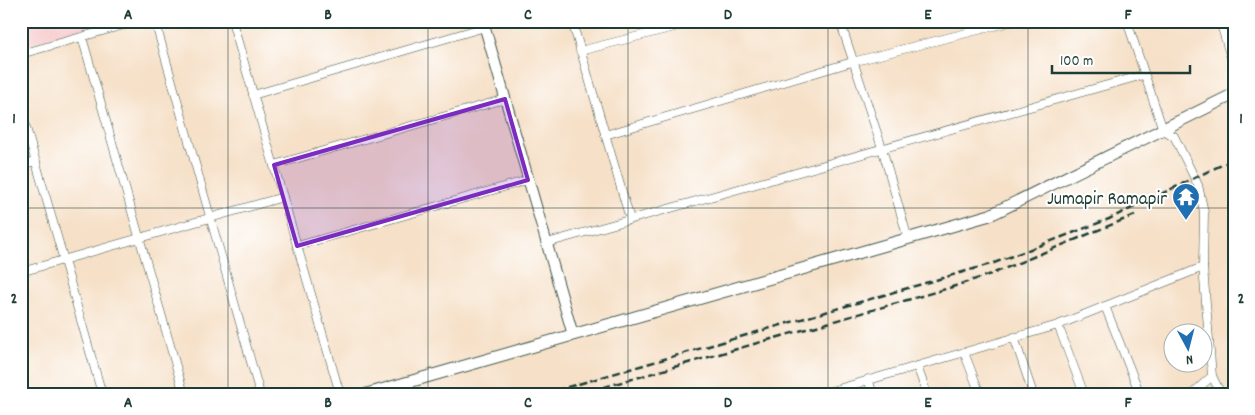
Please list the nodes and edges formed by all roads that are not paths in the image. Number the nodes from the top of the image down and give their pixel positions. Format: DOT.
graph roads {
  1 [pos="138,21"];
  2 [pos="155,21"];
  3 [pos="232,21"];
  4 [pos="572,21"];
  5 [pos="698,21"];
  6 [pos="840,21"];
  7 [pos="1014,21"];
  8 [pos="1127,21"];
  9 [pos="1220,21"];
  10 [pos="117,24"];
  11 [pos="484,24"];
  12 [pos="82,37"];
  13 [pos="580,51"];
  14 [pos="21,54"];
  15 [pos="852,62"];
  16 [pos="1234,68"];
  17 [pos="1143,75"];
  18 [pos="1234,94"];
  19 [pos="253,95"];
  20 [pos="505,99"];
  21 [pos="21,111"];
  22 [pos="1163,130"];
  23 [pos="605,136"];
  24 [pos="882,148"];
  25 [pos="36,161"];
  26 [pos="274,165"];
  27 [pos="21,166"];
  28 [pos="528,180"];
  29 [pos="283,197"];
  30 [pos="210,218"];
  31 [pos="630,219"];
  32 [pos="139,238"];
  33 [pos="908,239"];
  34 [pos="546,243"];
  35 [pos="297,246"];
  36 [pos="64,260"];
  37 [pos="1203,267"];
  38 [pos="21,272"];
  39 [pos="1105,306"];
  40 [pos="1058,325"];
  41 [pos="573,335"];
  42 [pos="1014,337"];
  43 [pos="964,352"];
  44 [pos="917,366"];
  45 [pos="1212,376"];
  46 [pos="868,379"];
  47 [pos="102,394"];
  48 [pos="184,394"];
  49 [pos="260,394"];
  50 [pos="340,394"];
  51 [pos="367,394"];
  52 [pos="821,394"];
  53 [pos="873,394"];
  54 [pos="927,394"];
  55 [pos="980,394"];
  56 [pos="1033,394"];
  57 [pos="1084,394"];
  58 [pos="1140,394"];
  59 [pos="1192,394"];
  60 [pos="1224,394"];
  1 -- 10 [label="street"];
  2 -- 30 [label="street"];
  3 -- 19 [label="street"];
  4 -- 13 [label="street"];
  5 -- 13 [label="street"];
  6 -- 15 [label="street"];
  7 -- 15 [label="street"];
  8 -- 17 [label="street"];
  9 -- 16 [label="street"];
  10 -- 12 [label="street"];
  11 -- 19 [label="street"];
  11 -- 20 [label="street"];
  12 -- 14 [label="street"];
  12 -- 32 [label="street"];
  13 -- 23 [label="street"];
  15 -- 23 [label="street"];
  15 -- 24 [label="street"];
  17 -- 22 [label="street"];
  17 -- 24 [label="street"];
  18 -- 22 [label="main road"];
  19 -- 26 [label="street"];
  20 -- 26 [label="street"];
  20 -- 28 [label="street"];
  21 -- 25 [label="street"];
  22 -- 33 [label="main road"];
  22 -- 37 [label="street"];
  23 -- 31 [label="street"];
  24 -- 31 [label="street"];
  24 -- 33 [label="street"];
  25 -- 27 [label="street"];
  25 -- 36 [label="street"];
  26 -- 29 [label="street"];
  28 -- 34 [label="street"];
  28 -- 35 [label="street"];
  29 -- 30 [label="street"];
  29 -- 35 [label="street"];
  30 -- 32 [label="street"];
  30 -- 49 [label="street"];
  31 -- 34 [label="street"];
  32 -- 36 [label="street"];
  32 -- 48 [label="street"];
  33 -- 41 [label="main road"];
  34 -- 41 [label="street"];
  35 -- 50 [label="street"];
  36 -- 38 [label="street"];
  36 -- 47 [label="street"];
  37 -- 39 [label="street"];
  37 -- 45 [label="street"];
  39 -- 40 [label="street"];
  39 -- 58 [label="street"];
  40 -- 42 [label="street"];
  40 -- 57 [label="street"];
  41 -- 51 [label="main road"];
  42 -- 43 [label="street"];
  42 -- 56 [label="street"];
  43 -- 44 [label="street"];
  43 -- 55 [label="street"];
  44 -- 46 [label="street"];
  44 -- 54 [label="street"];
  45 -- 59 [label="street"];
  45 -- 60 [label="street"];
  46 -- 52 [label="street"];
  46 -- 53 [label="street"];
}
